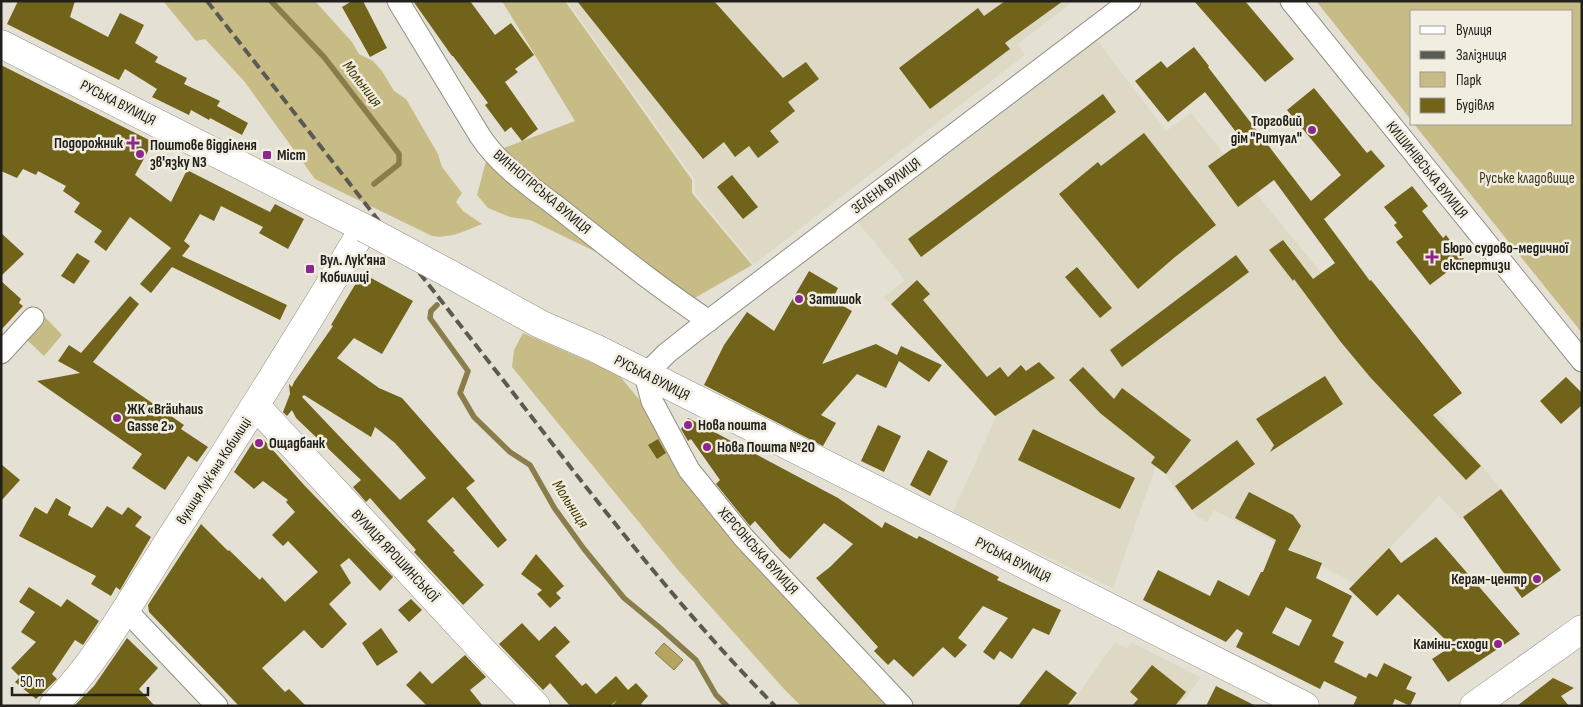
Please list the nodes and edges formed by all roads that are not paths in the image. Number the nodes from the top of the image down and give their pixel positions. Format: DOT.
graph roads {
  1 [pos="398,1"];
  2 [pos="1130,1"];
  3 [pos="1291,1"];
  4 [pos="1,44"];
  5 [pos="364,228"];
  6 [pos="33,318"];
  7 [pos="709,321"];
  8 [pos="1,353"];
  9 [pos="1582,361"];
  10 [pos="645,375"];
  11 [pos="256,406"];
  12 [pos="125,609"];
  13 [pos="1582,629"];
  14 [pos="52,706"];
  15 [pos="217,706"];
  16 [pos="536,706"];
  17 [pos="902,706"];
  18 [pos="1305,706"];
  19 [pos="1474,706"];
  1 -- 7 [label="street, ВИННОГІРСЬКА ВУЛИЦЯ"];
  2 -- 7 [label="street, ЗЕЛЕНА ВУЛИЦЯ"];
  3 -- 9 [label="street, КИШИНІВСЬКА ВУЛИЦЯ"];
  4 -- 5 [label="main road, РУСЬКА ВУЛИЦЯ"];
  5 -- 10 [label="main road, РУСЬКА ВУЛИЦЯ, bridge"];
  5 -- 11 [label="main road, вулиця Лукʼяна Кобилиці"];
  6 -- 8 [label="street"];
  7 -- 10 [label="street, ЗЕЛЕНА ВУЛИЦЯ"];
  10 -- 17 [label="street, ХЕРСОНСЬКА ВУЛИЦЯ"];
  10 -- 18 [label="main road, РУСЬКА ВУЛИЦЯ"];
  11 -- 12 [label="main road, вулиця Лукʼяна Кобилиці"];
  11 -- 16 [label="main road, ВУЛИЦЯ ЯРОШИНСЬКОЇ"];
  12 -- 14 [label="main road, вулиця Лукʼяна Кобилиці"];
  12 -- 15 [label="street"];
  13 -- 19 [label="main road"];
}
